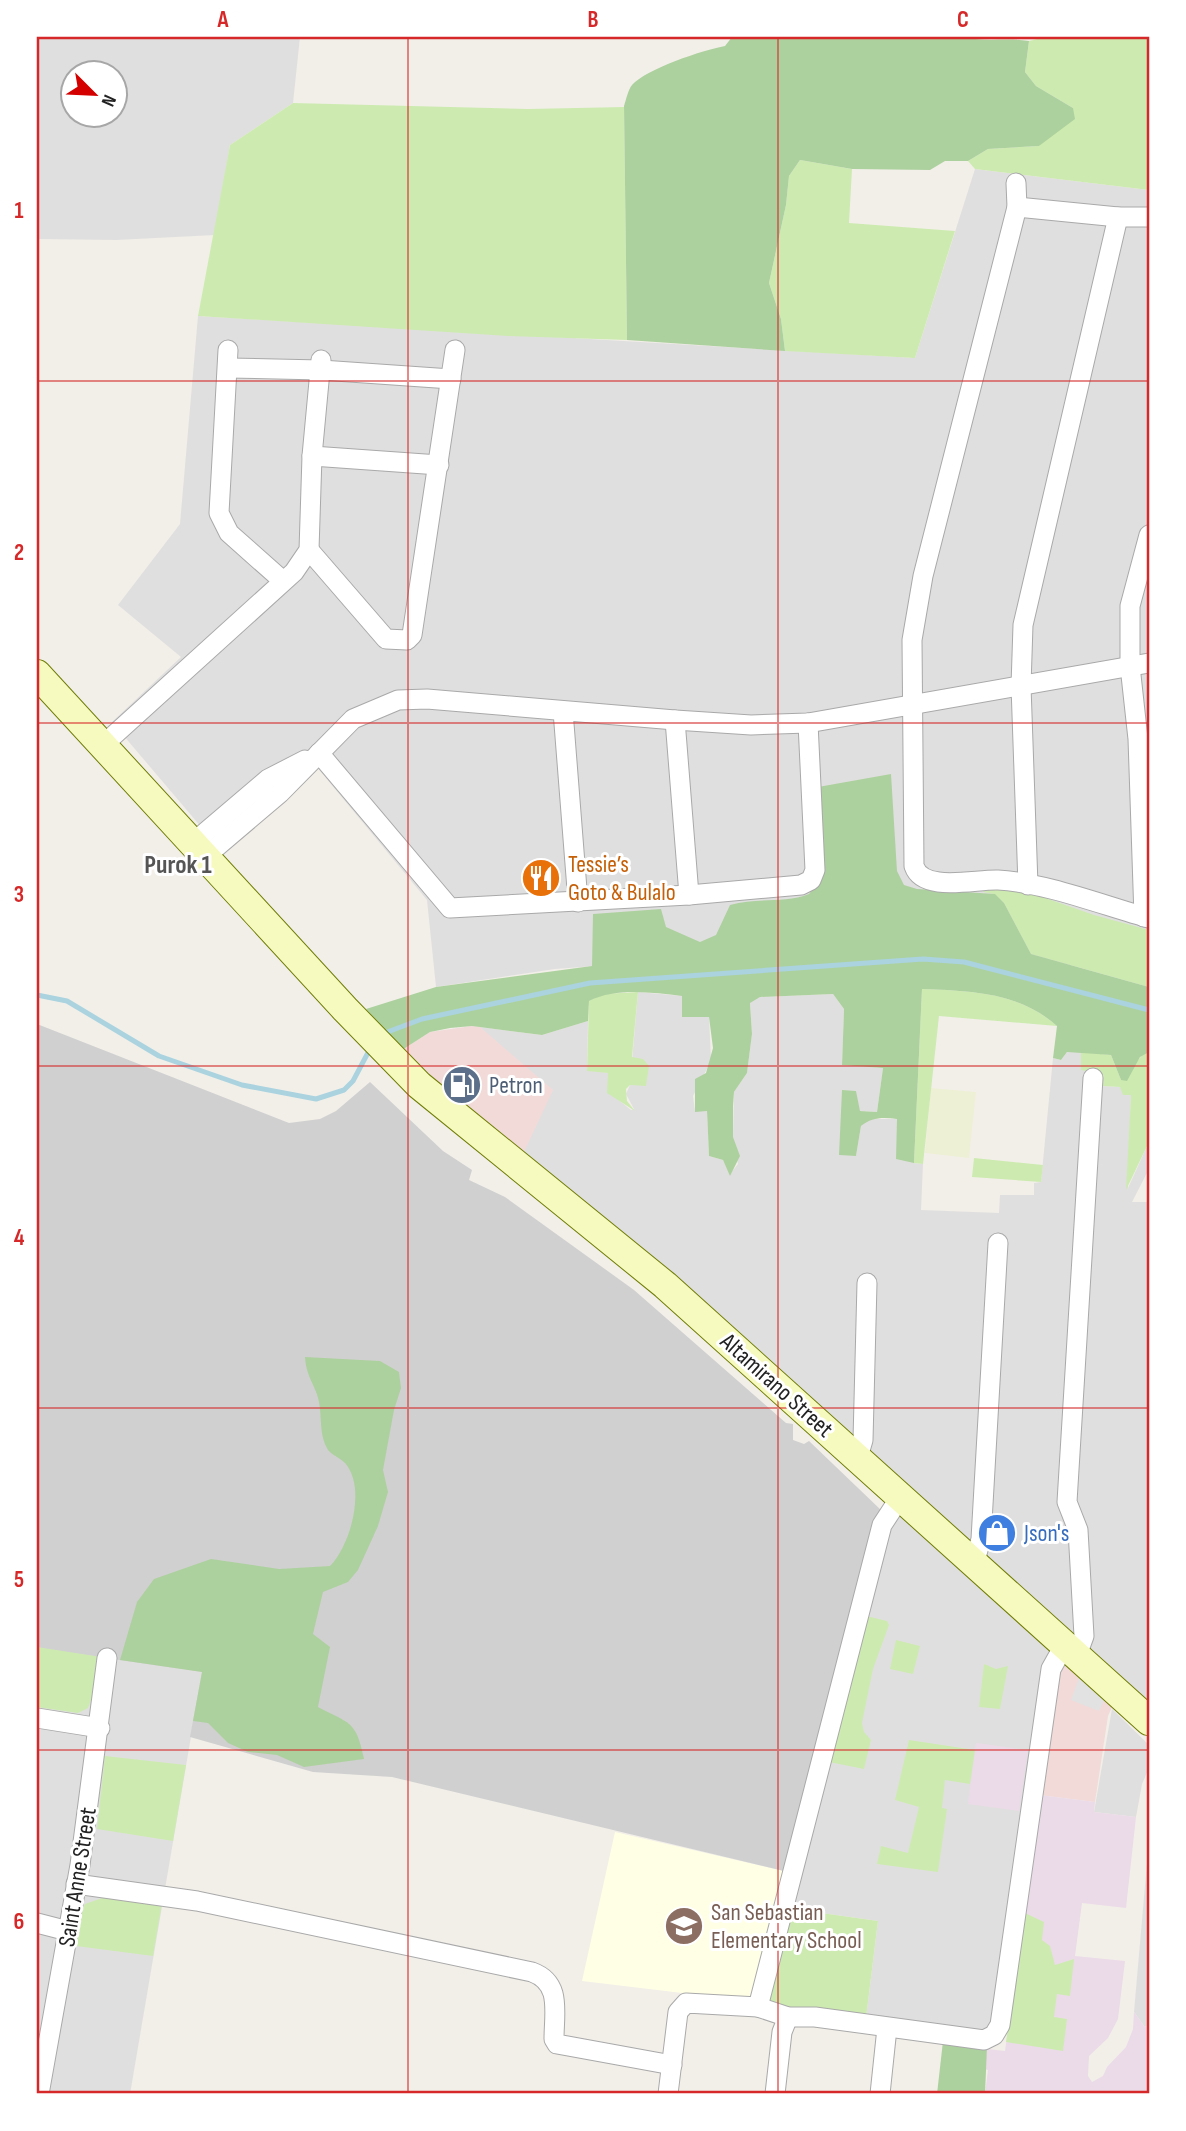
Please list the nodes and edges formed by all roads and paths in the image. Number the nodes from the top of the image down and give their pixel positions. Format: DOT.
graph roads {
  1 [pos="1016,183"];
  2 [pos="1017,207"];
  3 [pos="1118,217"];
  4 [pos="1149,217"];
  5 [pos="455,350"];
  6 [pos="321,365"];
  7 [pos="451,379"];
  8 [pos="312,456"];
  9 [pos="439,465"];
  10 [pos="1149,535"];
  11 [pos="309,550"];
  12 [pos="282,580"];
  13 [pos="1140,664"];
  14 [pos="37,674"];
  15 [pos="1021,686"];
  16 [pos="913,706"];
  17 [pos="562,710"];
  18 [pos="675,720"];
  19 [pos="808,723"];
  20 [pos="103,745"];
  21 [pos="319,753"];
  22 [pos="200,848"];
  23 [pos="1028,885"];
  24 [pos="690,895"];
  25 [pos="578,902"];
  26 [pos="1146,917"];
  27 [pos="1093,1078"];
  28 [pos="998,1243"];
  29 [pos="867,1283"];
  30 [pos="858,1457"];
  31 [pos="901,1496"];
  32 [pos="975,1561"];
  33 [pos="1071,1649"];
  34 [pos="107,1658"];
  35 [pos="37,1718"];
  36 [pos="1149,1721"];
  37 [pos="100,1728"];
  38 [pos="76,1884"];
  39 [pos="37,1923"];
  40 [pos="68,1931"];
  41 [pos="758,2007"];
  42 [pos="788,2017"];
  43 [pos="887,2028"];
  44 [pos="671,2065"];
  45 [pos="39,2094"];
  46 [pos="668,2094"];
  47 [pos="775,2094"];
  48 [pos="880,2094"];
  1 -- 2 [label="street"];
  2 -- 3 [label="street"];
  2 -- 16 [label="street"];
  3 -- 4 [label="street"];
  3 -- 15 [label="street"];
  5 -- 7 [label="street"];
  6 -- 7 [label="street"];
  6 -- 8 [label="street"];
  6 -- 12 [label="street"];
  7 -- 9 [label="street"];
  8 -- 9 [label="street"];
  8 -- 11 [label="street"];
  9 -- 11 [label="street"];
  10 -- 13 [label="street"];
  11 -- 12 [label="street"];
  12 -- 20 [label="street"];
  13 -- 15 [label="street"];
  13 -- 26 [label="street"];
  14 -- 20 [label="main road, Altamirano Street"];
  15 -- 16 [label="street"];
  15 -- 23 [label="street"];
  16 -- 19 [label="street"];
  16 -- 23 [label="street"];
  17 -- 18 [label="street"];
  17 -- 21 [label="street"];
  17 -- 25 [label="street"];
  18 -- 19 [label="street"];
  18 -- 24 [label="street"];
  19 -- 24 [label="street"];
  20 -- 22 [label="main road, Altamirano Street"];
  21 -- 22 [label="street"];
  21 -- 25 [label="street"];
  22 -- 30 [label="main road, Altamirano Street"];
  23 -- 26 [label="street"];
  24 -- 25 [label="street"];
  27 -- 33 [label="street"];
  28 -- 32 [label="street"];
  29 -- 30 [label="street"];
  30 -- 31 [label="main road, Altamirano Street"];
  31 -- 32 [label="main road, Altamirano Street"];
  31 -- 41 [label="street"];
  32 -- 33 [label="main road, Altamirano Street"];
  33 -- 36 [label="main road, Altamirano Street"];
  33 -- 43 [label="street"];
  34 -- 37 [label="street, Saint Anne Street"];
  35 -- 37 [label="street"];
  37 -- 38 [label="street, Saint Anne Street"];
  38 -- 40 [label="street, Saint Anne Street"];
  38 -- 44 [label="street"];
  39 -- 40 [label="street"];
  40 -- 45 [label="street, Saint Anne Street"];
  41 -- 42 [label="street"];
  41 -- 44 [label="street"];
  42 -- 43 [label="street"];
  42 -- 47 [label="street"];
  43 -- 48 [label="street"];
  44 -- 46 [label="street"];
}
